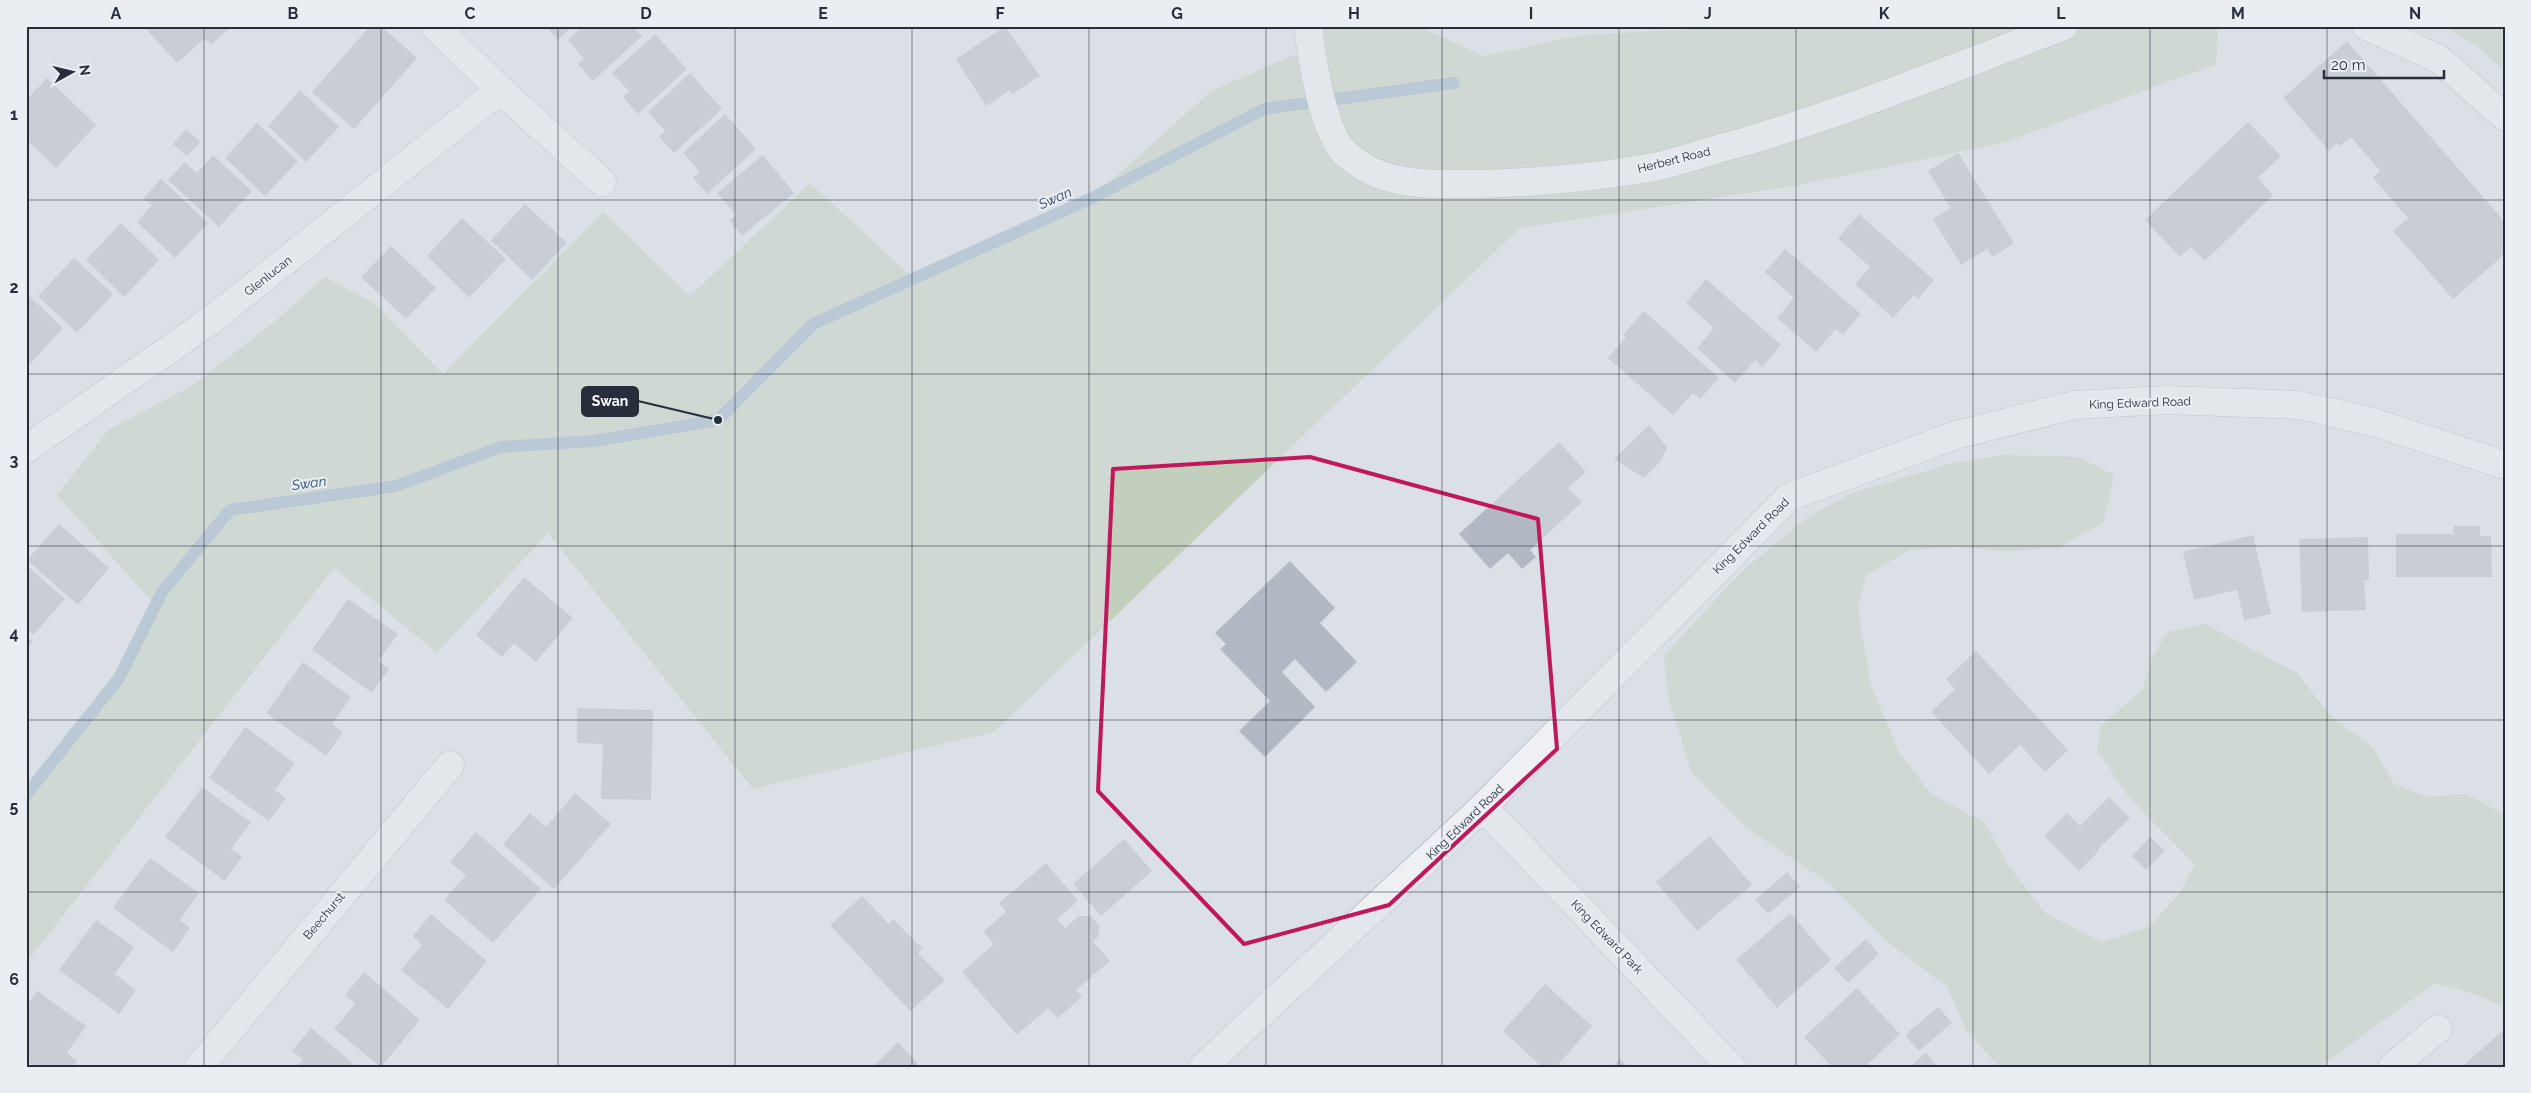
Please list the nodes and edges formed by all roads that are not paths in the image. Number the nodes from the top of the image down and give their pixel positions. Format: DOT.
graph roads {
  1 [pos="435,26"];
  2 [pos="1308,26"];
  3 [pos="2064,26"];
  4 [pos="2366,26"];
  5 [pos="500,90"];
  6 [pos="2505,117"];
  7 [pos="602,182"];
  8 [pos="26,450"];
  9 [pos="2505,465"];
  10 [pos="450,765"];
  11 [pos="1483,807"];
  12 [pos="2438,1029"];
  13 [pos="198,1067"];
  14 [pos="1203,1067"];
  15 [pos="1731,1067"];
  16 [pos="2392,1067"];
  1 -- 5 [label="street"];
  2 -- 3 [label="street, Herbert Road"];
  4 -- 6 [label="street"];
  5 -- 7 [label="street"];
  5 -- 8 [label="street, Glenlucan"];
  9 -- 11 [label="street, King Edward Road"];
  10 -- 13 [label="street, Beechurst"];
  11 -- 14 [label="street, King Edward Road"];
  11 -- 15 [label="street, King Edward Park"];
  12 -- 16 [label="street"];
}
